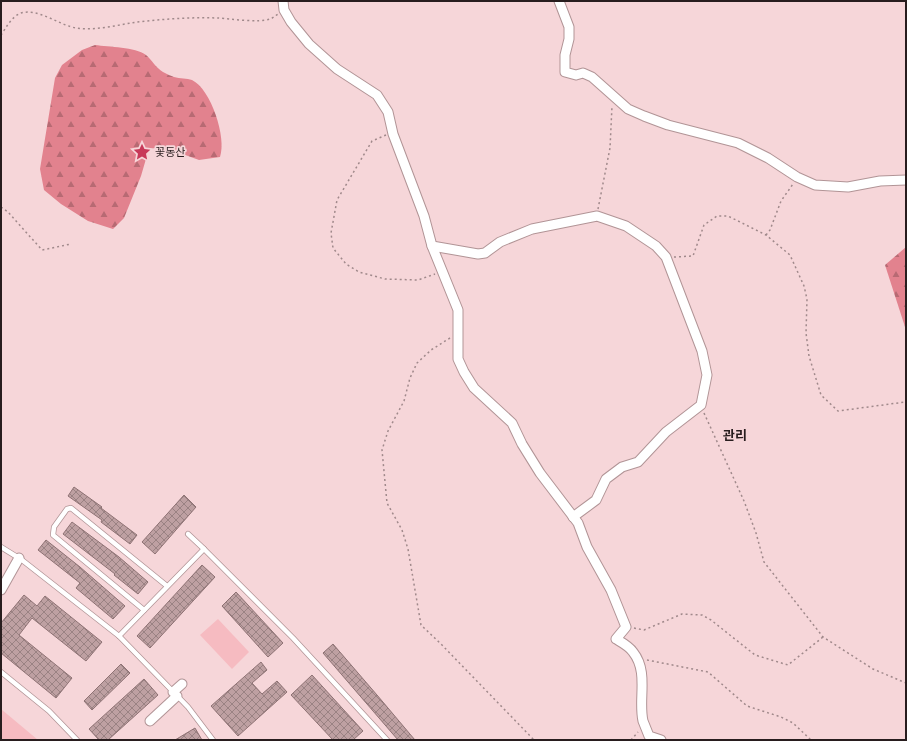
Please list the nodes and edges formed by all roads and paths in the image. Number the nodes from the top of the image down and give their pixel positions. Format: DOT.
graph roads {
  1 [pos="559,1"];
  2 [pos="284,5"];
  3 [pos="1,35"];
  4 [pos="612,96"];
  5 [pos="393,134"];
  6 [pos="797,177"];
  7 [pos="906,180"];
  8 [pos="1,207"];
  9 [pos="597,216"];
  10 [pos="766,235"];
  11 [pos="70,244"];
  12 [pos="432,246"];
  13 [pos="666,257"];
  14 [pos="442,271"];
  15 [pos="459,333"];
  16 [pos="905,402"];
  17 [pos="701,406"];
  18 [pos="573,517"];
  19 [pos="188,534"];
  20 [pos="1,547"];
  21 [pos="204,549"];
  22 [pos="19,558"];
  23 [pos="167,586"];
  24 [pos="1,589"];
  25 [pos="144,610"];
  26 [pos="626,627"];
  27 [pos="119,636"];
  28 [pos="823,637"];
  29 [pos="638,660"];
  30 [pos="1,672"];
  31 [pos="906,683"];
  32 [pos="182,684"];
  33 [pos="175,694"];
  34 [pos="150,720"];
  35 [pos="77,740"];
  36 [pos="213,740"];
  37 [pos="387,740"];
  38 [pos="534,740"];
  39 [pos="661,740"];
  40 [pos="811,740"];
  1 -- 4 [label="street"];
  2 -- 3 [label="path"];
  2 -- 5 [label="street"];
  4 -- 6 [label="street"];
  4 -- 9 [label="path"];
  5 -- 12 [label="street"];
  5 -- 14 [label="path"];
  6 -- 7 [label="street"];
  6 -- 10 [label="path"];
  8 -- 11 [label="path"];
  9 -- 12 [label="street"];
  9 -- 13 [label="street"];
  10 -- 13 [label="path"];
  10 -- 16 [label="path"];
  12 -- 14 [label="street"];
  13 -- 17 [label="street"];
  14 -- 15 [label="street"];
  15 -- 18 [label="street"];
  15 -- 38 [label="path"];
  17 -- 18 [label="street"];
  17 -- 28 [label="path"];
  18 -- 26 [label="street"];
  19 -- 21 [label="lane"];
  20 -- 22 [label="lane"];
  21 -- 23 [label="lane"];
  21 -- 37 [label="lane"];
  22 -- 24 [label="street"];
  22 -- 27 [label="lane"];
  23 -- 25 [label="lane"];
  23 -- 25 [label="lane"];
  25 -- 27 [label="lane"];
  26 -- 28 [label="path"];
  26 -- 29 [label="street"];
  27 -- 33 [label="lane"];
  28 -- 31 [label="path"];
  29 -- 39 [label="street"];
  29 -- 40 [label="path"];
  30 -- 35 [label="lane"];
  32 -- 33 [label="street"];
  33 -- 34 [label="street"];
  33 -- 36 [label="lane"];
}
